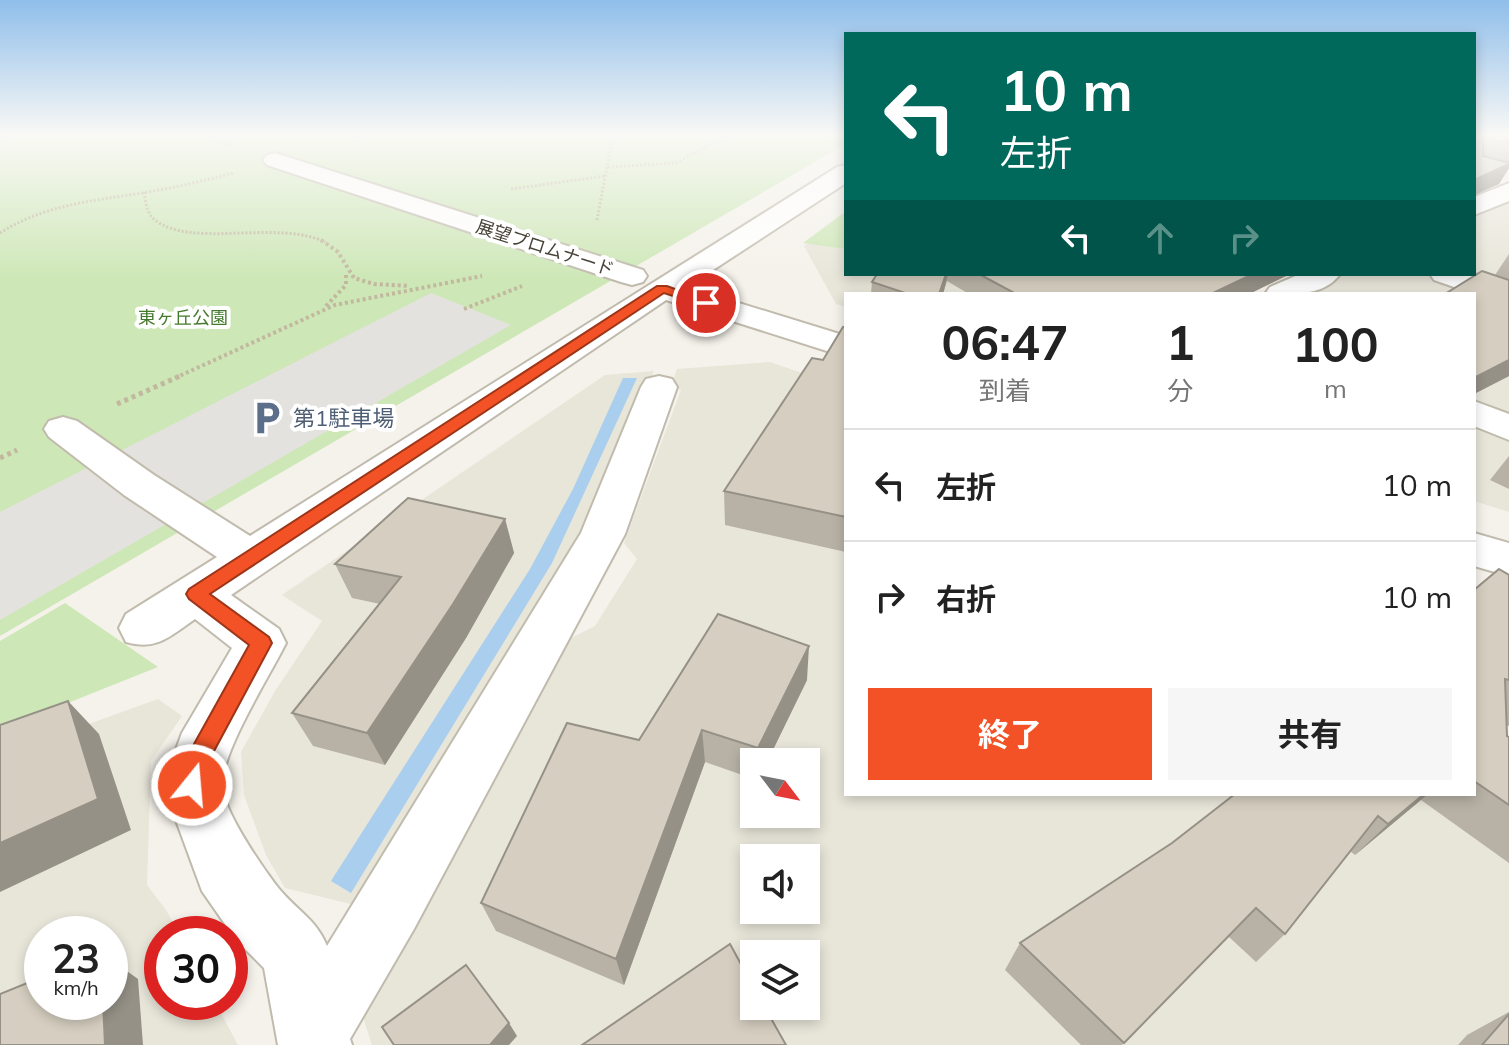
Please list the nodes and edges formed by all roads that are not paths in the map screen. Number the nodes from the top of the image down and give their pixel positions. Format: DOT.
graph roads {
  1 [pos="346,184"];
  2 [pos="825,184"];
  3 [pos="1501,184"];
  4 [pos="1476,205"];
  5 [pos="1321,276"];
  6 [pos="1451,276"];
  7 [pos="647,283"];
  8 [pos="1285,292"];
  9 [pos="1509,297"];
  10 [pos="844,346"];
  11 [pos="659,387"];
  12 [pos="1476,413"];
  13 [pos="1509,428"];
  14 [pos="63,429"];
  15 [pos="1476,550"];
  16 [pos="251,558"];
  17 [pos="1509,560"];
  18 [pos="196,594"];
  19 [pos="144,628"];
  20 [pos="314,1039"];
  1 -- 7 [label="street, 展望プロムナード"];
  2 -- 7 [label="street"];
  3 -- 4 [label="street"];
  5 -- 8 [label="street"];
  6 -- 9 [label="street"];
  7 -- 10 [label="street, 展望プロムナード"];
  7 -- 16 [label="street"];
  11 -- 20 [label="street"];
  12 -- 13 [label="street"];
  14 -- 16 [label="street"];
  15 -- 17 [label="street"];
  16 -- 18 [label="street"];
  18 -- 19 [label="street"];
  18 -- 20 [label="street"];
}
